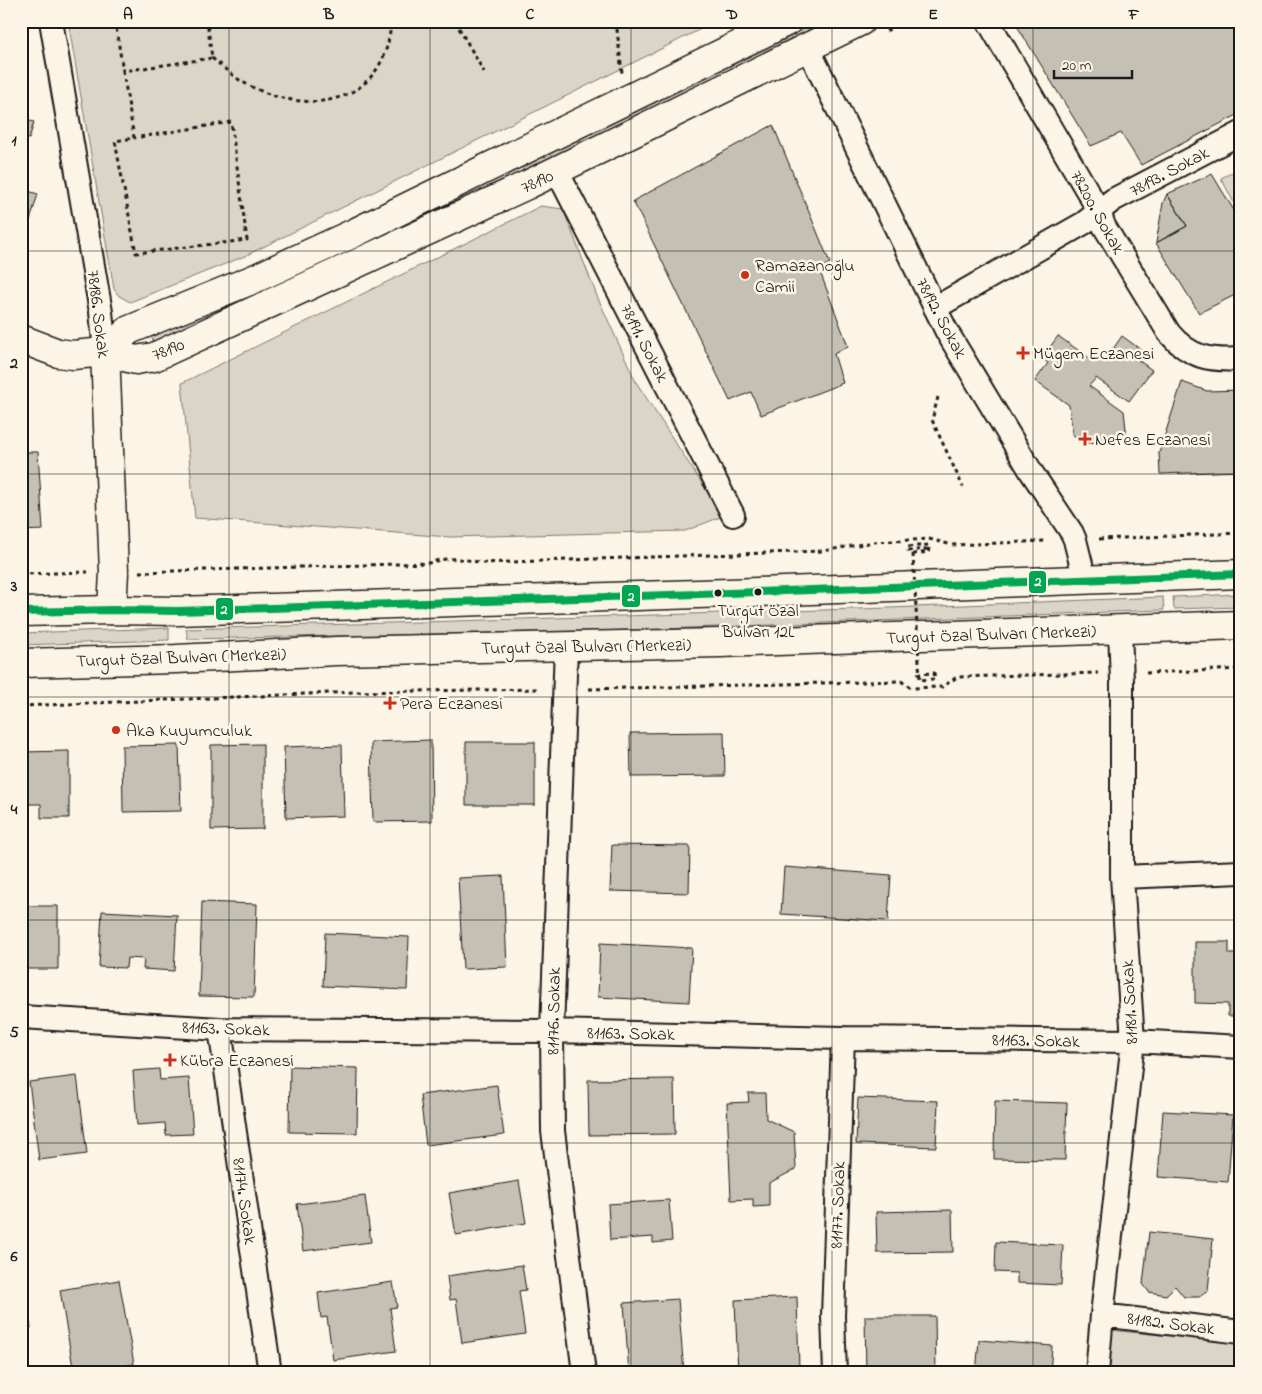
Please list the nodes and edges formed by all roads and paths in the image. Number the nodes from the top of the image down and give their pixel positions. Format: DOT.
graph roads {
  1 [pos="51,21"];
  2 [pos="115,21"];
  3 [pos="207,21"];
  4 [pos="390,21"];
  5 [pos="455,21"];
  6 [pos="616,21"];
  7 [pos="788,21"];
  8 [pos="861,21"];
  9 [pos="988,21"];
  10 [pos="808,48"];
  11 [pos="212,58"];
  12 [pos="123,71"];
  13 [pos="484,72"];
  14 [pos="622,73"];
  15 [pos="1241,133"];
  16 [pos="134,138"];
  17 [pos="557,171"];
  18 [pos="1098,211"];
  19 [pos="935,308"];
  20 [pos="21,339"];
  21 [pos="105,352"];
  22 [pos="1241,360"];
  23 [pos="938,397"];
  24 [pos="963,487"];
  25 [pos="733,515"];
  26 [pos="1241,533"];
  27 [pos="1094,539"];
  28 [pos="1048,541"];
  29 [pos="928,549"];
  30 [pos="92,572"];
  31 [pos="135,572"];
  32 [pos="21,574"];
  33 [pos="1241,574"];
  34 [pos="1085,580"];
  35 [pos="112,610"];
  36 [pos="21,612"];
  37 [pos="1241,625"];
  38 [pos="1120,630"];
  39 [pos="566,648"];
  40 [pos="21,663"];
  41 [pos="1241,669"];
  42 [pos="1104,673"];
  43 [pos="1141,673"];
  44 [pos="918,674"];
  45 [pos="543,689"];
  46 [pos="589,689"];
  47 [pos="21,706"];
  48 [pos="1241,872"];
  49 [pos="1122,877"];
  50 [pos="21,1017"];
  51 [pos="220,1029"];
  52 [pos="552,1031"];
  53 [pos="843,1038"];
  54 [pos="1133,1041"];
  55 [pos="1241,1047"];
  56 [pos="1102,1315"];
  57 [pos="1241,1332"];
  58 [pos="270,1373"];
  59 [pos="584,1373"];
  60 [pos="835,1373"];
  61 [pos="1097,1373"];
  1 -- 21 [label="street, 78186. Sokak"];
  2 -- 12 [label="path"];
  3 -- 11 [label="path"];
  4 -- 11 [label="path"];
  5 -- 13 [label="path"];
  6 -- 14 [label="path"];
  7 -- 21 [label="main road, 78190"];
  8 -- 10 [label="main road, 78190"];
  9 -- 18 [label="street, 78200. Sokak"];
  10 -- 17 [label="main road, 78190"];
  10 -- 19 [label="street, 78192. Sokak"];
  11 -- 12 [label="path"];
  12 -- 16 [label="path"];
  15 -- 18 [label="street, 78193. Sokak"];
  16 -- 16 [label="path"];
  17 -- 21 [label="main road, 78190"];
  17 -- 25 [label="street, 78191. Sokak"];
  18 -- 19 [label="street, 78193. Sokak"];
  18 -- 22 [label="street, 78200. Sokak"];
  19 -- 34 [label="street, 78192. Sokak"];
  20 -- 21 [label="main road"];
  21 -- 35 [label="main road, 78186. Sokak"];
  23 -- 24 [label="path"];
  26 -- 27 [label="path"];
  28 -- 31 [label="path"];
  29 -- 44 [label="path, bridge"];
  30 -- 32 [label="path"];
  33 -- 34 [label="main road"];
  34 -- 35 [label="main road"];
  35 -- 36 [label="main road"];
  37 -- 38 [label="main road, Turgut Özal Bulvarı (Merkezi)"];
  38 -- 39 [label="main road, Turgut Özal Bulvarı (Merkezi)"];
  38 -- 49 [label="street, 81181. Sokak"];
  39 -- 40 [label="main road, Turgut Özal Bulvarı (Merkezi)"];
  39 -- 52 [label="street, 81176. Sokak"];
  41 -- 43 [label="path"];
  42 -- 46 [label="path"];
  45 -- 47 [label="path"];
  48 -- 49 [label="street"];
  49 -- 54 [label="street, 81181. Sokak"];
  50 -- 51 [label="street, 81163. Sokak"];
  51 -- 52 [label="street, 81163. Sokak"];
  51 -- 58 [label="street, 81174. Sokak"];
  52 -- 53 [label="street, 81163. Sokak"];
  52 -- 59 [label="street, 81176. Sokak"];
  53 -- 54 [label="street, 81163. Sokak"];
  53 -- 60 [label="street, 81177. Sokak"];
  54 -- 55 [label="street, 81163. Sokak"];
  54 -- 56 [label="street, 81181. Sokak"];
  56 -- 57 [label="street, 81182. Sokak"];
  56 -- 61 [label="street, 81181. Sokak"];
}
